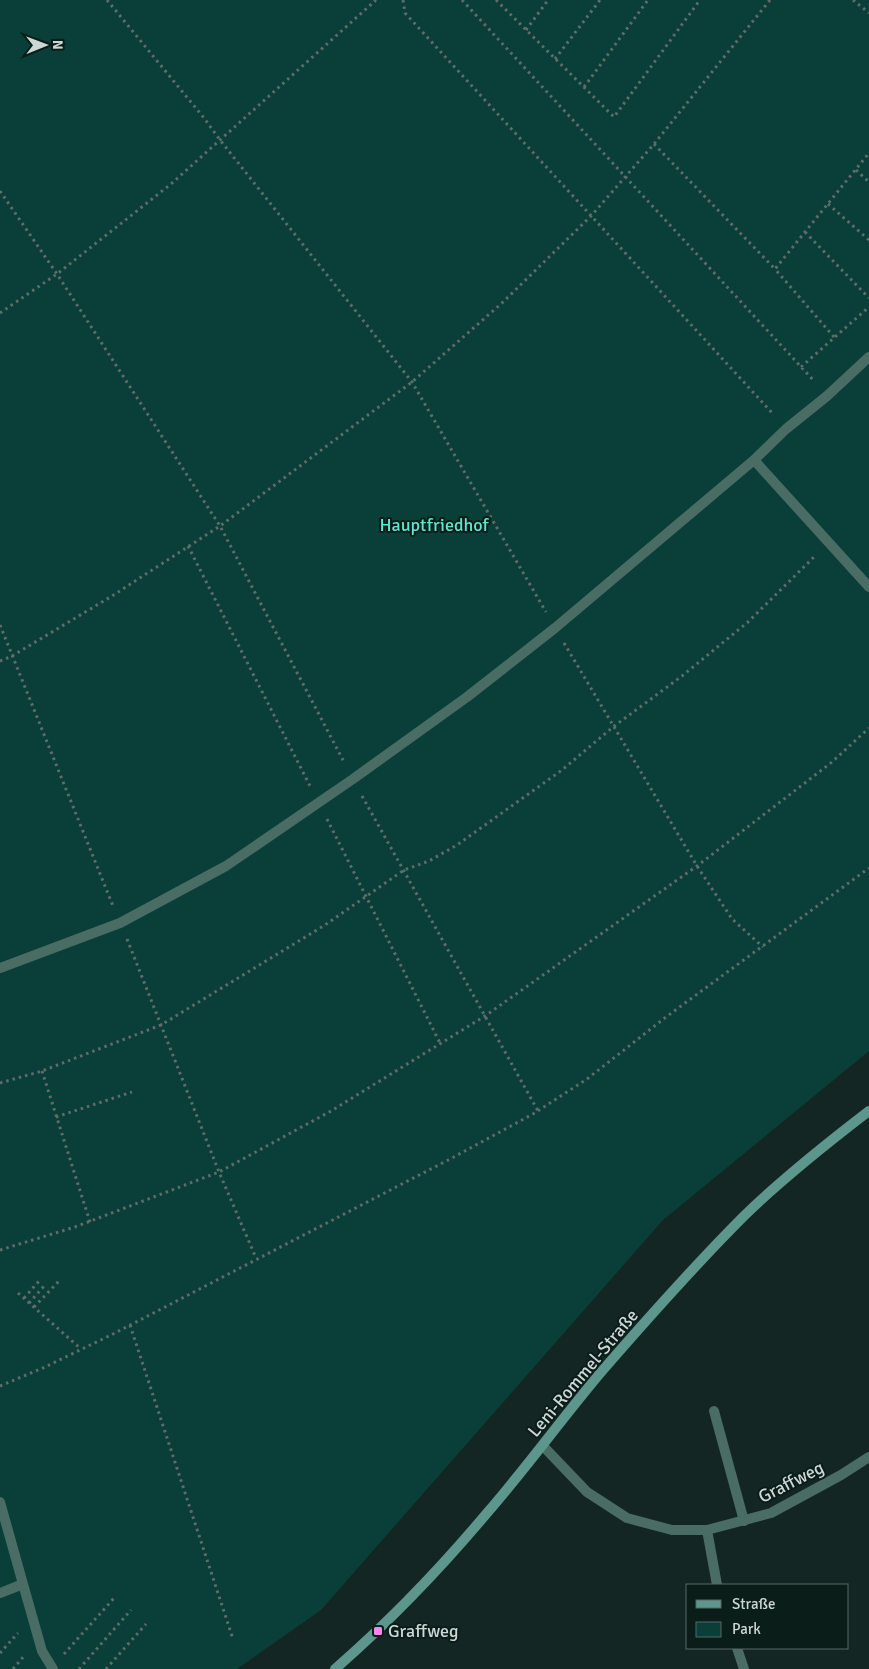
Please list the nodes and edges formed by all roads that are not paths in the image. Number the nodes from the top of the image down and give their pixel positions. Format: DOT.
graph roads {
  1 [pos="869,357"];
  2 [pos="754,460"];
  3 [pos="869,587"];
  4 [pos="0,968"];
  5 [pos="869,1111"];
  6 [pos="714,1412"];
  7 [pos="543,1446"];
  8 [pos="869,1457"];
  9 [pos="0,1502"];
  10 [pos="744,1521"];
  11 [pos="707,1530"];
  12 [pos="23,1584"];
  13 [pos="717,1584"];
  14 [pos="0,1593"];
  15 [pos="737,1649"];
  16 [pos="53,1668"];
  17 [pos="335,1669"];
  18 [pos="744,1669"];
  1 -- 2 [label="street"];
  2 -- 3 [label="street"];
  2 -- 4 [label="street"];
  5 -- 7 [label="main road, Leni-Rommel-Straße"];
  6 -- 10 [label="street"];
  7 -- 11 [label="street, Graffweg"];
  7 -- 17 [label="main road, Leni-Rommel-Straße"];
  8 -- 10 [label="street, Graffweg"];
  9 -- 12 [label="street"];
  10 -- 11 [label="street, Graffweg"];
  11 -- 13 [label="street"];
  12 -- 14 [label="street"];
  12 -- 16 [label="street"];
  15 -- 18 [label="street"];
}
